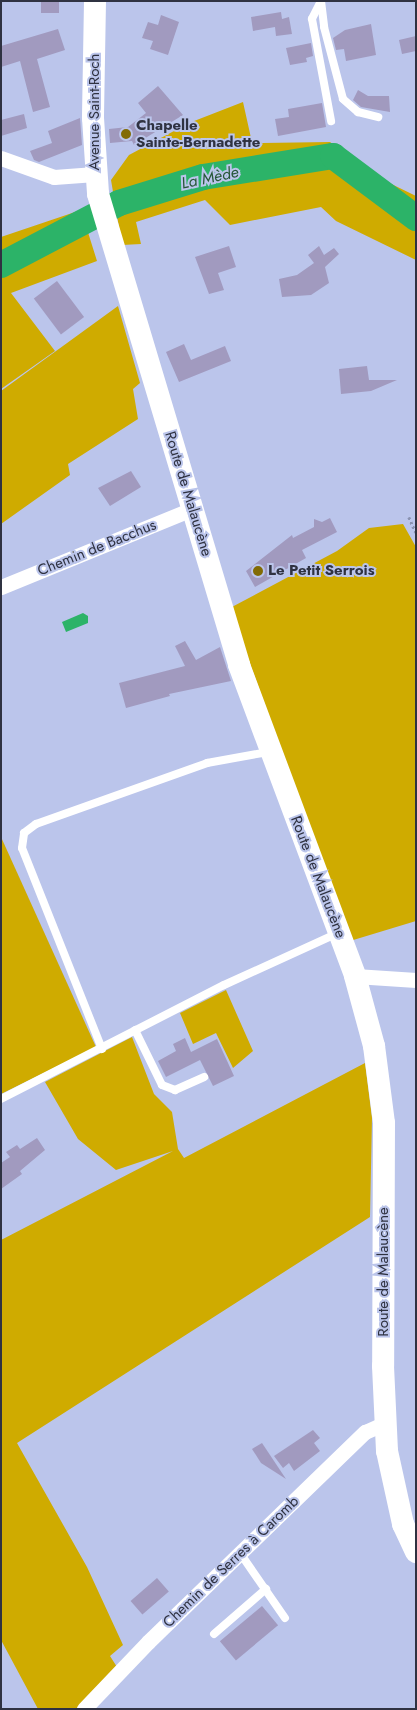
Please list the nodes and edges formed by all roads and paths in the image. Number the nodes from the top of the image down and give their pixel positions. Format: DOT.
graph roads {
  1 [pos="95,1"];
  2 [pos="321,1"];
  3 [pos="378,117"];
  4 [pos="331,122"];
  5 [pos="1,158"];
  6 [pos="96,184"];
  7 [pos="106,222"];
  8 [pos="192,509"];
  9 [pos="409,517"];
  10 [pos="416,533"];
  11 [pos="1,587"];
  12 [pos="270,752"];
  13 [pos="340,932"];
  14 [pos="355,976"];
  15 [pos="416,980"];
  16 [pos="135,1030"];
  17 [pos="102,1049"];
  18 [pos="204,1077"];
  19 [pos="1,1099"];
  20 [pos="385,1423"];
  21 [pos="416,1552"];
  22 [pos="240,1553"];
  23 [pos="266,1589"];
  24 [pos="285,1618"];
  25 [pos="214,1634"];
  26 [pos="84,1709"];
  1 -- 6 [label="main road, Avenue Saint-Roch"];
  2 -- 3 [label="lane"];
  2 -- 4 [label="lane"];
  5 -- 6 [label="street"];
  6 -- 7 [label="main road, Avenue Saint-Roch"];
  7 -- 8 [label="main road, Route de Malaucène"];
  8 -- 11 [label="street, Chemin de Bacchus"];
  8 -- 12 [label="main road, Route de Malaucène"];
  9 -- 10 [label="path"];
  12 -- 13 [label="main road, Route de Malaucène"];
  12 -- 17 [label="lane"];
  13 -- 14 [label="main road, Route de Malaucène"];
  13 -- 16 [label="lane"];
  14 -- 15 [label="street"];
  14 -- 20 [label="main road, Route de Malaucène"];
  16 -- 17 [label="lane"];
  16 -- 18 [label="lane"];
  17 -- 19 [label="lane"];
  20 -- 21 [label="main road, Route de Malaucène"];
  20 -- 22 [label="street, Chemin de Serres à Caromb"];
  22 -- 23 [label="lane"];
  22 -- 26 [label="street, Chemin de Serres à Caromb"];
  23 -- 24 [label="lane"];
  23 -- 25 [label="lane"];
}
